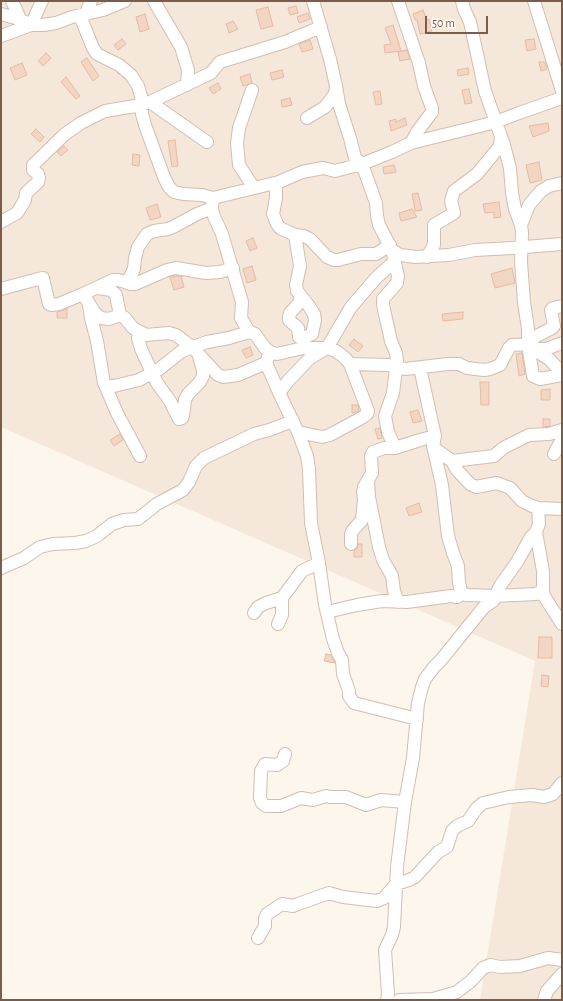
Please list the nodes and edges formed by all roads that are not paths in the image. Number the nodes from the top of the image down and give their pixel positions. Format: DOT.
graph roads {
  1 [pos="7,1"];
  2 [pos="12,1"];
  3 [pos="42,1"];
  4 [pos="91,1"];
  5 [pos="124,1"];
  6 [pos="154,1"];
  7 [pos="313,1"];
  8 [pos="398,1"];
  9 [pos="462,1"];
  10 [pos="534,1"];
  11 [pos="1,6"];
  12 [pos="1,14"];
  13 [pos="83,16"];
  14 [pos="19,19"];
  15 [pos="31,25"];
  16 [pos="321,27"];
  17 [pos="1,36"];
  18 [pos="187,84"];
  19 [pos="337,87"];
  20 [pos="252,90"];
  21 [pos="562,91"];
  22 [pos="562,98"];
  23 [pos="145,104"];
  24 [pos="306,118"];
  25 [pos="496,122"];
  26 [pos="501,136"];
  27 [pos="207,142"];
  28 [pos="411,143"];
  29 [pos="362,164"];
  30 [pos="276,183"];
  31 [pos="562,183"];
  32 [pos="254,188"];
  33 [pos="212,203"];
  34 [pos="1,222"];
  35 [pos="521,225"];
  36 [pos="295,234"];
  37 [pos="523,244"];
  38 [pos="562,244"];
  39 [pos="392,252"];
  40 [pos="427,256"];
  41 [pos="233,268"];
  42 [pos="125,282"];
  43 [pos="98,288"];
  44 [pos="1,289"];
  45 [pos="301,296"];
  46 [pos="86,299"];
  47 [pos="562,306"];
  48 [pos="120,315"];
  49 [pos="141,332"];
  50 [pos="249,332"];
  51 [pos="562,343"];
  52 [pos="528,344"];
  53 [pos="326,348"];
  54 [pos="195,351"];
  55 [pos="268,358"];
  56 [pos="350,364"];
  57 [pos="396,367"];
  58 [pos="420,368"];
  59 [pos="153,373"];
  60 [pos="562,374"];
  61 [pos="105,385"];
  62 [pos="279,393"];
  63 [pos="296,427"];
  64 [pos="562,430"];
  65 [pos="562,439"];
  66 [pos="434,441"];
  67 [pos="395,448"];
  68 [pos="554,454"];
  69 [pos="140,456"];
  70 [pos="452,461"];
  71 [pos="368,480"];
  72 [pos="538,508"];
  73 [pos="562,509"];
  74 [pos="536,532"];
  75 [pos="351,544"];
  76 [pos="320,563"];
  77 [pos="1,568"];
  78 [pos="541,593"];
  79 [pos="462,594"];
  80 [pos="396,596"];
  81 [pos="495,596"];
  82 [pos="282,598"];
  83 [pos="327,612"];
  84 [pos="254,613"];
  85 [pos="562,623"];
  86 [pos="278,624"];
  87 [pos="417,718"];
  88 [pos="285,754"];
  89 [pos="562,783"];
  90 [pos="405,802"];
  91 [pos="396,884"];
  92 [pos="258,938"];
  93 [pos="562,960"];
  94 [pos="562,974"];
  95 [pos="393,999"];
  96 [pos="544,1000"];
  1 -- 11 [label="street"];
  2 -- 14 [label="street"];
  3 -- 15 [label="street"];
  4 -- 13 [label="street"];
  5 -- 13 [label="street"];
  6 -- 18 [label="street"];
  7 -- 16 [label="street"];
  8 -- 28 [label="street"];
  9 -- 25 [label="street"];
  10 -- 21 [label="street"];
  12 -- 14 [label="street"];
  13 -- 15 [label="street"];
  13 -- 23 [label="street"];
  14 -- 15 [label="street"];
  15 -- 17 [label="street"];
  16 -- 18 [label="street"];
  16 -- 19 [label="street"];
  18 -- 23 [label="street"];
  19 -- 24 [label="street"];
  19 -- 29 [label="street"];
  20 -- 32 [label="street"];
  22 -- 25 [label="street"];
  23 -- 27 [label="street"];
  23 -- 33 [label="street"];
  23 -- 34 [label="street"];
  25 -- 26 [label="street"];
  25 -- 28 [label="street"];
  26 -- 35 [label="street"];
  26 -- 40 [label="street"];
  28 -- 29 [label="street"];
  29 -- 30 [label="street"];
  29 -- 39 [label="street"];
  30 -- 32 [label="street"];
  30 -- 36 [label="street"];
  31 -- 35 [label="street"];
  32 -- 33 [label="street"];
  33 -- 41 [label="street"];
  33 -- 42 [label="street"];
  35 -- 37 [label="street"];
  36 -- 39 [label="street"];
  36 -- 45 [label="street"];
  37 -- 38 [label="street"];
  37 -- 40 [label="street"];
  37 -- 52 [label="street"];
  39 -- 40 [label="street"];
  39 -- 53 [label="street"];
  39 -- 57 [label="street"];
  41 -- 42 [label="street"];
  41 -- 50 [label="street"];
  42 -- 43 [label="street"];
  43 -- 46 [label="street"];
  43 -- 48 [label="street"];
  44 -- 46 [label="street"];
  46 -- 48 [label="street"];
  46 -- 61 [label="street"];
  47 -- 52 [label="street"];
  48 -- 49 [label="street"];
  49 -- 54 [label="street"];
  49 -- 59 [label="street"];
  50 -- 54 [label="street"];
  50 -- 55 [label="street"];
  51 -- 52 [label="street"];
  52 -- 58 [label="street"];
  52 -- 60 [label="street"];
  52 -- 60 [label="street"];
  53 -- 55 [label="street"];
  53 -- 56 [label="street"];
  53 -- 62 [label="street"];
  54 -- 55 [label="street"];
  54 -- 59 [label="street"];
  54 -- 59 [label="street"];
  55 -- 62 [label="street"];
  56 -- 57 [label="street"];
  56 -- 63 [label="street"];
  57 -- 58 [label="street"];
  57 -- 67 [label="street"];
  58 -- 66 [label="street"];
  59 -- 61 [label="street"];
  61 -- 69 [label="street"];
  62 -- 63 [label="street"];
  63 -- 76 [label="street"];
  63 -- 77 [label="street"];
  64 -- 70 [label="street"];
  65 -- 68 [label="street"];
  66 -- 67 [label="street"];
  66 -- 70 [label="street"];
  66 -- 79 [label="street"];
  67 -- 71 [label="street"];
  70 -- 72 [label="street"];
  71 -- 75 [label="street"];
  71 -- 80 [label="street"];
  72 -- 73 [label="street"];
  72 -- 74 [label="street"];
  74 -- 78 [label="street"];
  74 -- 81 [label="street"];
  76 -- 82 [label="street"];
  76 -- 83 [label="street"];
  78 -- 81 [label="street"];
  78 -- 85 [label="street"];
  79 -- 80 [label="street"];
  79 -- 81 [label="street"];
  80 -- 83 [label="street"];
  81 -- 87 [label="street"];
  82 -- 84 [label="street"];
  82 -- 86 [label="street"];
  83 -- 87 [label="street"];
  87 -- 90 [label="street"];
  88 -- 90 [label="street"];
  89 -- 91 [label="street"];
  90 -- 91 [label="street"];
  91 -- 92 [label="street"];
  91 -- 95 [label="street"];
  93 -- 95 [label="street"];
  94 -- 96 [label="street"];
}
